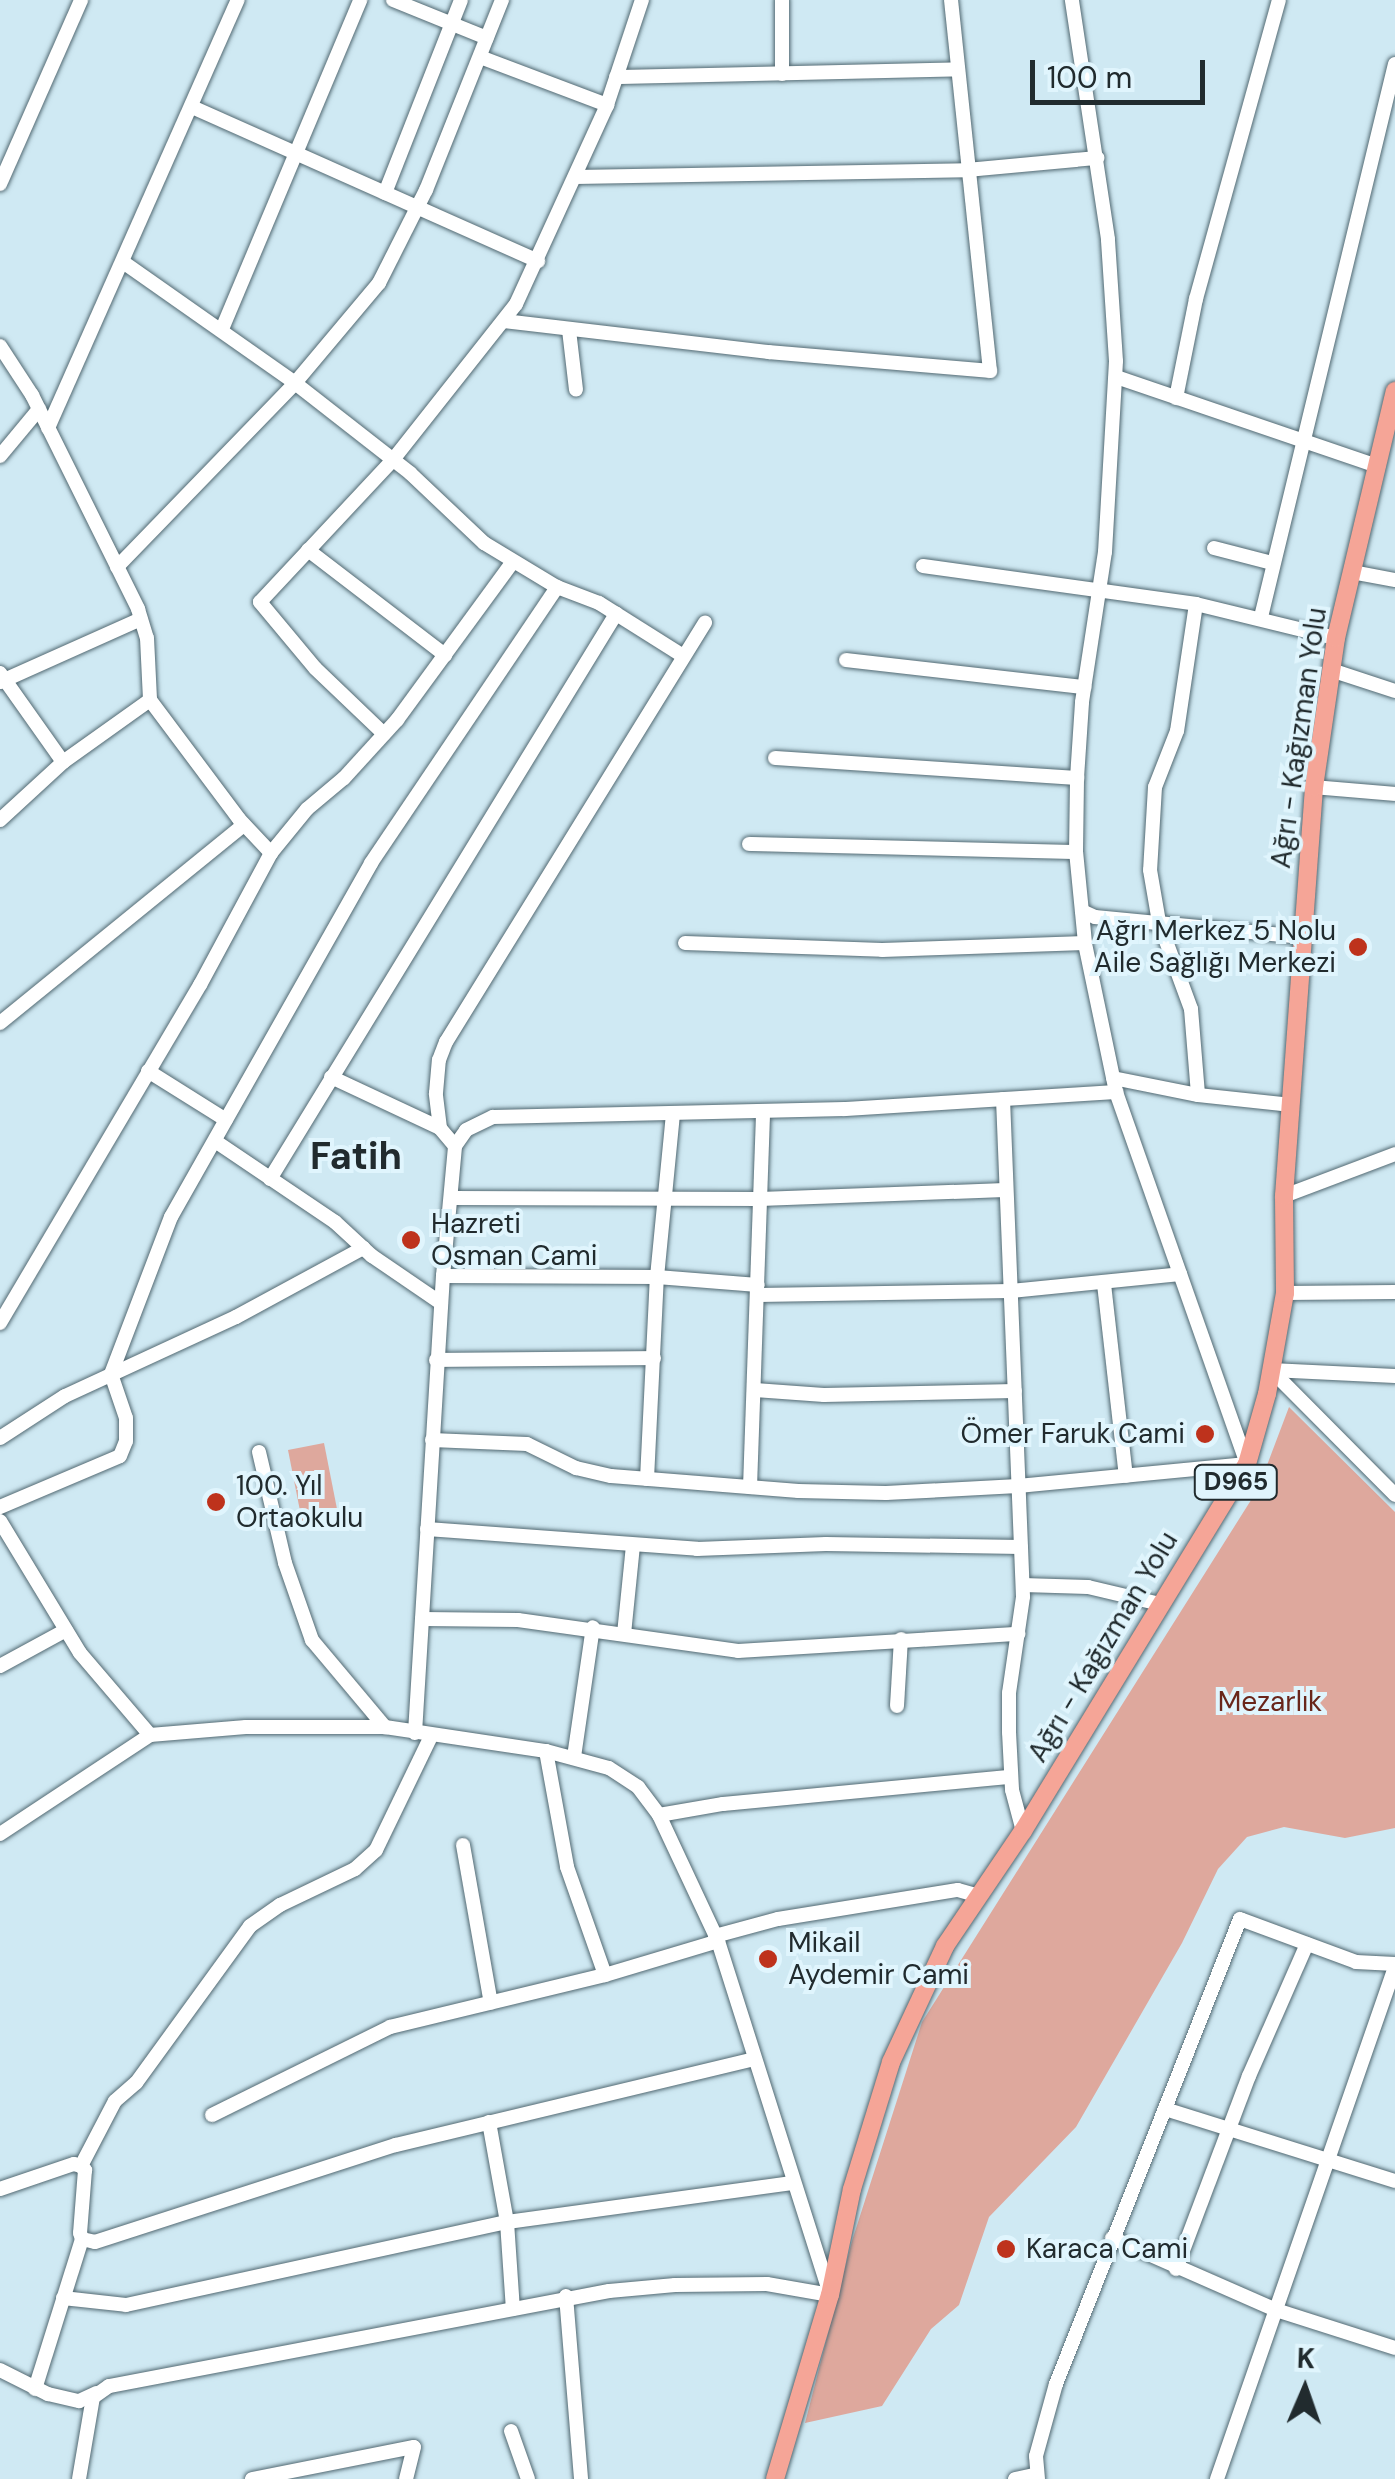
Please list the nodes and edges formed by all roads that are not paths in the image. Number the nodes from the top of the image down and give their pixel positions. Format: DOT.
graph roads {
  1 [pos="81,0"];
  2 [pos="238,0"];
  3 [pos="360,0"];
  4 [pos="393,0"];
  5 [pos="461,0"];
  6 [pos="502,0"];
  7 [pos="642,0"];
  8 [pos="782,0"];
  9 [pos="951,0"];
  10 [pos="1072,0"];
  11 [pos="1279,0"];
  12 [pos="452,24"];
  13 [pos="487,38"];
  14 [pos="480,57"];
  15 [pos="1395,64"];
  16 [pos="956,69"];
  17 [pos="782,74"];
  18 [pos="616,78"];
  19 [pos="607,105"];
  20 [pos="192,108"];
  21 [pos="1388,127"];
  22 [pos="296,154"];
  23 [pos="1097,158"];
  24 [pos="967,170"];
  25 [pos="575,177"];
  26 [pos="0,184"];
  27 [pos="385,193"];
  28 [pos="418,208"];
  29 [pos="538,261"];
  30 [pos="123,262"];
  31 [pos="504,321"];
  32 [pos="222,329"];
  33 [pos="570,330"];
  34 [pos="0,346"];
  35 [pos="1116,377"];
  36 [pos="295,383"];
  37 [pos="576,390"];
  38 [pos="1395,391"];
  39 [pos="1176,398"];
  40 [pos="38,409"];
  41 [pos="1391,426"];
  42 [pos="48,428"];
  43 [pos="1303,444"];
  44 [pos="0,456"];
  45 [pos="392,461"];
  46 [pos="1378,466"];
  47 [pos="1214,548"];
  48 [pos="308,550"];
  49 [pos="512,563"];
  50 [pos="1272,563"];
  51 [pos="923,566"];
  52 [pos="117,567"];
  53 [pos="1352,572"];
  54 [pos="1395,580"];
  55 [pos="557,587"];
  56 [pos="1100,587"];
  57 [pos="1196,604"];
  58 [pos="616,614"];
  59 [pos="1261,617"];
  60 [pos="142,619"];
  61 [pos="704,623"];
  62 [pos="1336,638"];
  63 [pos="445,655"];
  64 [pos="683,656"];
  65 [pos="846,660"];
  66 [pos="1330,670"];
  67 [pos="2,678"];
  68 [pos="1084,687"];
  69 [pos="1395,690"];
  70 [pos="150,700"];
  71 [pos="384,734"];
  72 [pos="774,758"];
  73 [pos="63,762"];
  74 [pos="1076,778"];
  75 [pos="1314,787"];
  76 [pos="1395,794"];
  77 [pos="0,820"];
  78 [pos="244,824"];
  79 [pos="748,844"];
  80 [pos="1076,852"];
  81 [pos="271,853"];
  82 [pos="1082,911"];
  83 [pos="1159,922"];
  84 [pos="1303,937"];
  85 [pos="1086,943"];
  86 [pos="686,944"];
  87 [pos="0,1023"];
  88 [pos="148,1071"];
  89 [pos="330,1077"];
  90 [pos="1114,1085"];
  91 [pos="1198,1095"];
  92 [pos="1003,1099"];
  93 [pos="1291,1105"];
  94 [pos="763,1111"];
  95 [pos="673,1114"];
  96 [pos="226,1120"];
  97 [pos="440,1128"];
  98 [pos="215,1141"];
  99 [pos="455,1146"];
  100 [pos="1395,1154"];
  101 [pos="270,1178"];
  102 [pos="1005,1190"];
  103 [pos="1284,1196"];
  104 [pos="451,1198"];
  105 [pos="760,1198"];
  106 [pos="663,1199"];
  107 [pos="363,1248"];
  108 [pos="1180,1274"];
  109 [pos="443,1276"];
  110 [pos="656,1277"];
  111 [pos="1104,1284"];
  112 [pos="758,1290"];
  113 [pos="1011,1291"];
  114 [pos="1285,1292"];
  115 [pos="1395,1292"];
  116 [pos="441,1303"];
  117 [pos="0,1323"];
  118 [pos="654,1358"];
  119 [pos="436,1360"];
  120 [pos="1272,1370"];
  121 [pos="111,1374"];
  122 [pos="1395,1376"];
  123 [pos="755,1390"];
  124 [pos="1015,1391"];
  125 [pos="0,1438"];
  126 [pos="432,1440"];
  127 [pos="259,1452"];
  128 [pos="1247,1464"];
  129 [pos="1126,1476"];
  130 [pos="1395,1476"];
  131 [pos="647,1479"];
  132 [pos="1379,1483"];
  133 [pos="1018,1486"];
  134 [pos="750,1487"];
  135 [pos="1395,1495"];
  136 [pos="0,1507"];
  137 [pos="0,1521"];
  138 [pos="427,1528"];
  139 [pos="633,1546"];
  140 [pos="1021,1546"];
  141 [pos="1022,1584"];
  142 [pos="1160,1604"];
  143 [pos="422,1619"];
  144 [pos="593,1627"];
  145 [pos="66,1630"];
  146 [pos="624,1634"];
  147 [pos="1018,1634"];
  148 [pos="901,1639"];
  149 [pos="0,1666"];
  150 [pos="897,1706"];
  151 [pos="385,1727"];
  152 [pos="415,1733"];
  153 [pos="150,1735"];
  154 [pos="431,1736"];
  155 [pos="546,1750"];
  156 [pos="574,1756"];
  157 [pos="1012,1777"];
  158 [pos="658,1814"];
  159 [pos="1022,1831"];
  160 [pos="0,1834"];
  161 [pos="463,1844"];
  162 [pos="979,1896"];
  163 [pos="717,1939"];
  164 [pos="1307,1944"];
  165 [pos="1395,1966"];
  166 [pos="605,1975"];
  167 [pos="491,2003"];
  168 [pos="753,2059"];
  169 [pos="1165,2108"];
  170 [pos="212,2115"];
  171 [pos="489,2122"];
  172 [pos="1230,2130"];
  173 [pos="1327,2161"];
  174 [pos="81,2166"];
  175 [pos="1395,2181"];
  176 [pos="792,2183"];
  177 [pos="0,2188"];
  178 [pos="507,2222"];
  179 [pos="1112,2238"];
  180 [pos="82,2239"];
  181 [pos="1176,2269"];
  182 [pos="830,2295"];
  183 [pos="566,2296"];
  184 [pos="63,2298"];
  185 [pos="513,2309"];
  186 [pos="1276,2310"];
  187 [pos="1395,2348"];
  188 [pos="0,2370"];
  189 [pos="35,2390"];
  190 [pos="96,2393"];
  191 [pos="511,2430"];
  192 [pos="780,2459"];
  193 [pos="314,2475"];
  194 [pos="1036,2477"];
  195 [pos="80,2479"];
  196 [pos="252,2479"];
  197 [pos="406,2479"];
  198 [pos="528,2479"];
  199 [pos="581,2479"];
  200 [pos="775,2479"];
  201 [pos="788,2479"];
  202 [pos="1016,2479"];
  203 [pos="1217,2479"];
  1 -- 26 [label="street"];
  2 -- 20 [label="street"];
  3 -- 22 [label="street"];
  4 -- 12 [label="street"];
  5 -- 12 [label="street"];
  6 -- 13 [label="street"];
  7 -- 18 [label="street"];
  8 -- 17 [label="street"];
  9 -- 16 [label="street"];
  10 -- 23 [label="street"];
  11 -- 39 [label="street"];
  12 -- 13 [label="street"];
  12 -- 27 [label="street"];
  13 -- 14 [label="street"];
  14 -- 19 [label="street"];
  14 -- 28 [label="street"];
  15 -- 21 [label="street"];
  16 -- 17 [label="street"];
  16 -- 24 [label="street"];
  17 -- 18 [label="street"];
  18 -- 19 [label="street"];
  19 -- 25 [label="street"];
  20 -- 22 [label="street"];
  20 -- 30 [label="street"];
  21 -- 43 [label="street"];
  22 -- 27 [label="street"];
  22 -- 32 [label="street"];
  23 -- 24 [label="street"];
  23 -- 35 [label="street"];
  24 -- 25 [label="street"];
  24 -- 33 [label="street"];
  25 -- 29 [label="street"];
  27 -- 28 [label="street"];
  28 -- 29 [label="street"];
  28 -- 36 [label="street"];
  29 -- 31 [label="street"];
  30 -- 32 [label="street"];
  30 -- 42 [label="street"];
  31 -- 33 [label="street"];
  31 -- 45 [label="street"];
  32 -- 36 [label="street"];
  33 -- 37 [label="street"];
  34 -- 40 [label="street"];
  35 -- 39 [label="street"];
  35 -- 56 [label="street"];
  36 -- 45 [label="street"];
  36 -- 52 [label="street"];
  38 -- 41 [label="main road, Ağrı - Kağızman Yolu / D965"];
  39 -- 43 [label="street"];
  40 -- 42 [label="street"];
  40 -- 44 [label="street"];
  41 -- 46 [label="main road, Ağrı - Kağızman Yolu / D965"];
  42 -- 52 [label="street"];
  43 -- 46 [label="street"];
  43 -- 50 [label="street"];
  45 -- 48 [label="street"];
  45 -- 49 [label="street"];
  46 -- 53 [label="main road, Ağrı - Kağızman Yolu / D965"];
  47 -- 50 [label="street"];
  48 -- 63 [label="street"];
  48 -- 71 [label="street"];
  49 -- 55 [label="street"];
  49 -- 63 [label="street"];
  50 -- 59 [label="street"];
  51 -- 56 [label="street"];
  52 -- 60 [label="street"];
  53 -- 54 [label="street"];
  53 -- 62 [label="main road, Ağrı - Kağızman Yolu / D965"];
  55 -- 58 [label="street"];
  55 -- 96 [label="street"];
  56 -- 57 [label="street"];
  56 -- 68 [label="street"];
  57 -- 59 [label="street"];
  57 -- 83 [label="street"];
  58 -- 64 [label="street"];
  58 -- 89 [label="street"];
  59 -- 62 [label="street"];
  60 -- 67 [label="street"];
  60 -- 70 [label="street"];
  61 -- 64 [label="street"];
  62 -- 66 [label="main road, Ağrı - Kağızman Yolu / D965"];
  63 -- 71 [label="street"];
  64 -- 97 [label="street"];
  65 -- 68 [label="street"];
  66 -- 69 [label="street"];
  66 -- 75 [label="main road, Ağrı - Kağızman Yolu / D965"];
  67 -- 73 [label="street"];
  68 -- 74 [label="street"];
  70 -- 73 [label="street"];
  70 -- 78 [label="street"];
  71 -- 81 [label="street"];
  72 -- 74 [label="street"];
  73 -- 77 [label="street"];
  74 -- 80 [label="street"];
  75 -- 76 [label="street"];
  75 -- 84 [label="main road, Ağrı - Kağızman Yolu / D965"];
  78 -- 81 [label="street"];
  78 -- 87 [label="street"];
  79 -- 80 [label="street"];
  80 -- 82 [label="street"];
  81 -- 88 [label="street"];
  82 -- 83 [label="street"];
  82 -- 85 [label="street"];
  83 -- 84 [label="street"];
  83 -- 91 [label="street"];
  84 -- 93 [label="main road, Ağrı - Kağızman Yolu / D965"];
  85 -- 86 [label="street"];
  85 -- 90 [label="street"];
  88 -- 96 [label="street"];
  88 -- 117 [label="street"];
  89 -- 97 [label="street"];
  89 -- 101 [label="street"];
  90 -- 91 [label="street"];
  90 -- 92 [label="street"];
  90 -- 108 [label="street"];
  91 -- 93 [label="street"];
  92 -- 94 [label="street"];
  92 -- 102 [label="street"];
  93 -- 103 [label="main road, Ağrı - Kağızman Yolu / D965"];
  94 -- 95 [label="street"];
  94 -- 105 [label="street"];
  95 -- 99 [label="street"];
  95 -- 106 [label="street"];
  96 -- 98 [label="street"];
  97 -- 99 [label="street"];
  98 -- 101 [label="street"];
  98 -- 121 [label="street"];
  99 -- 104 [label="street"];
  100 -- 103 [label="street"];
  101 -- 107 [label="street"];
  102 -- 105 [label="street"];
  102 -- 113 [label="street"];
  103 -- 114 [label="main road, Ağrı - Kağızman Yolu / D965"];
  104 -- 106 [label="street"];
  104 -- 109 [label="street"];
  105 -- 106 [label="street"];
  105 -- 112 [label="street"];
  106 -- 110 [label="street"];
  107 -- 116 [label="street"];
  107 -- 121 [label="street"];
  108 -- 111 [label="street"];
  108 -- 128 [label="street"];
  109 -- 110 [label="street"];
  109 -- 116 [label="street"];
  110 -- 112 [label="street"];
  110 -- 118 [label="street"];
  111 -- 113 [label="street"];
  111 -- 129 [label="street"];
  112 -- 113 [label="street"];
  112 -- 123 [label="street"];
  113 -- 124 [label="street"];
  114 -- 115 [label="street"];
  114 -- 120 [label="main road, Ağrı - Kağızman Yolu / D965"];
  116 -- 119 [label="street"];
  118 -- 119 [label="street"];
  118 -- 131 [label="street"];
  119 -- 126 [label="street"];
  120 -- 122 [label="street"];
  120 -- 128 [label="main road, Ağrı - Kağızman Yolu / D965"];
  120 -- 132 [label="street"];
  121 -- 125 [label="street"];
  121 -- 136 [label="street"];
  123 -- 124 [label="street"];
  123 -- 134 [label="street"];
  124 -- 133 [label="street"];
  126 -- 131 [label="street"];
  126 -- 138 [label="street"];
  127 -- 151 [label="street"];
  128 -- 129 [label="street"];
  128 -- 142 [label="main road, Ağrı - Kağızman Yolu / D965"];
  129 -- 133 [label="street"];
  130 -- 132 [label="street"];
  131 -- 134 [label="street"];
  132 -- 135 [label="street"];
  133 -- 134 [label="street"];
  133 -- 140 [label="street"];
  137 -- 145 [label="street"];
  138 -- 139 [label="street"];
  138 -- 143 [label="street"];
  139 -- 140 [label="street"];
  139 -- 146 [label="street"];
  140 -- 141 [label="street"];
  141 -- 142 [label="street"];
  141 -- 147 [label="street"];
  142 -- 159 [label="main road, Ağrı - Kağızman Yolu / D965"];
  143 -- 144 [label="street"];
  143 -- 152 [label="street"];
  144 -- 146 [label="street"];
  144 -- 156 [label="street"];
  145 -- 149 [label="street"];
  145 -- 153 [label="street"];
  146 -- 148 [label="street"];
  147 -- 148 [label="street"];
  147 -- 157 [label="street"];
  148 -- 150 [label="street"];
  151 -- 152 [label="street"];
  151 -- 153 [label="street"];
  152 -- 154 [label="street"];
  153 -- 160 [label="street"];
  154 -- 155 [label="street"];
  154 -- 174 [label="street"];
  155 -- 156 [label="street"];
  155 -- 166 [label="street"];
  156 -- 158 [label="street"];
  157 -- 158 [label="street"];
  157 -- 159 [label="street"];
  158 -- 163 [label="street"];
  159 -- 162 [label="main road, Ağrı - Kağızman Yolu / D965"];
  161 -- 167 [label="street"];
  162 -- 163 [label="street"];
  162 -- 182 [label="main road, Ağrı - Kağızman Yolu / D965"];
  163 -- 166 [label="street"];
  163 -- 168 [label="street"];
  164 -- 165 [label="street"];
  164 -- 169 [label="street"];
  164 -- 172 [label="street"];
  165 -- 173 [label="street"];
  166 -- 167 [label="street"];
  167 -- 170 [label="street"];
  168 -- 171 [label="street"];
  168 -- 176 [label="street"];
  169 -- 172 [label="street"];
  169 -- 179 [label="street"];
  171 -- 178 [label="street"];
  171 -- 180 [label="street"];
  172 -- 173 [label="street"];
  172 -- 181 [label="street"];
  173 -- 175 [label="street"];
  173 -- 186 [label="street"];
  174 -- 177 [label="street"];
  174 -- 180 [label="street"];
  176 -- 178 [label="street"];
  176 -- 182 [label="street"];
  178 -- 184 [label="street"];
  178 -- 185 [label="street"];
  179 -- 181 [label="street"];
  179 -- 194 [label="street"];
  180 -- 184 [label="street"];
  181 -- 186 [label="street"];
  182 -- 183 [label="street"];
  182 -- 192 [label="main road, Ağrı - Kağızman Yolu / D965"];
  183 -- 185 [label="street"];
  183 -- 199 [label="street"];
  184 -- 189 [label="street"];
  185 -- 190 [label="street"];
  186 -- 187 [label="street"];
  186 -- 203 [label="street"];
  188 -- 189 [label="street"];
  189 -- 190 [label="street"];
  190 -- 195 [label="street"];
  191 -- 198 [label="street"];
  192 -- 200 [label="main road, Ağrı - Kağızman Yolu / D965"];
  192 -- 201 [label="street"];
  193 -- 196 [label="street"];
  193 -- 197 [label="street"];
  194 -- 202 [label="street"];
}
